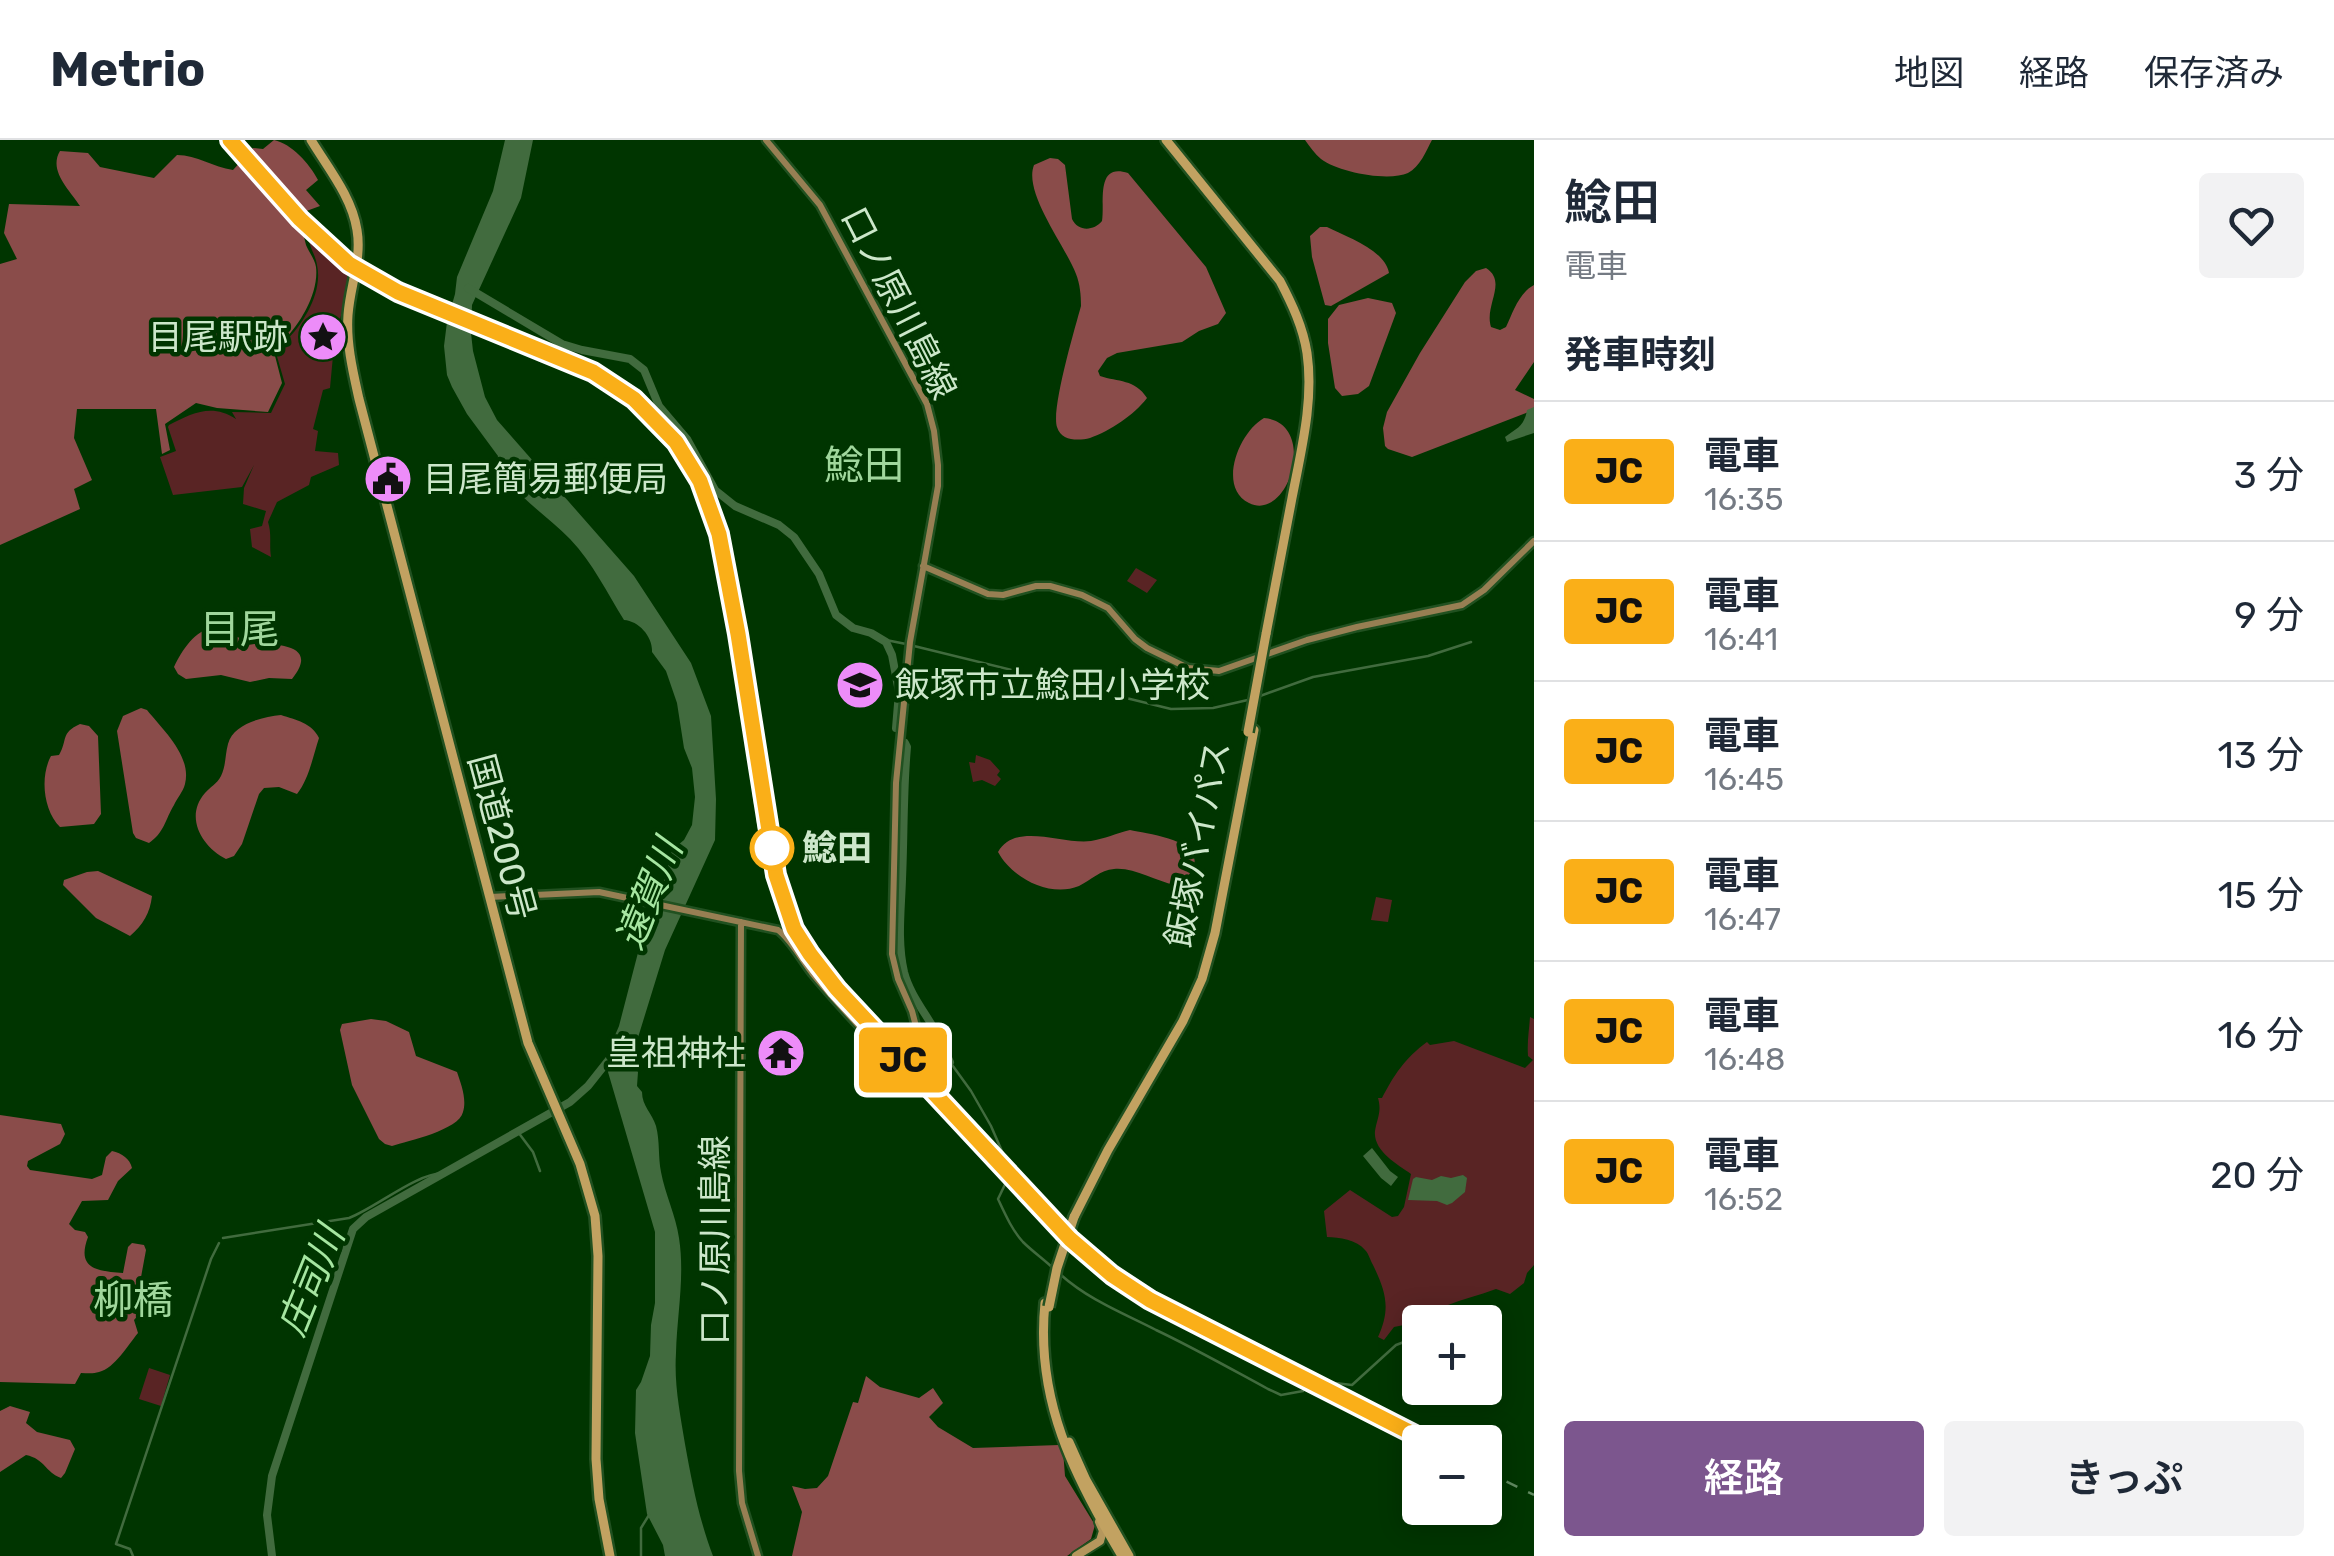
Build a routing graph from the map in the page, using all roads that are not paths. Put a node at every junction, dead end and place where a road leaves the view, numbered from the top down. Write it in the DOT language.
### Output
graph roads {
  1 [pos="312,140"];
  2 [pos="766,140"];
  3 [pos="1170,140"];
  4 [pos="1534,541"];
  5 [pos="923,566"];
  6 [pos="490,897"];
  7 [pos="739,921"];
  8 [pos="1047,1305"];
  9 [pos="1086,1496"];
  10 [pos="1100,1541"];
  11 [pos="610,1556"];
  12 [pos="758,1556"];
  13 [pos="1076,1556"];
  14 [pos="1123,1556"];
  1 -- 6 [label="highway, 国道200号"];
  2 -- 5 [label="main road, 口ノ原川島線"];
  3 -- 8 [label="highway, bridge"];
  4 -- 5 [label="main road"];
  5 -- 7 [label="main road, 口ノ原川島線"];
  6 -- 7 [label="main road"];
  6 -- 11 [label="highway, 国道200号"];
  7 -- 12 [label="main road, 口ノ原川島線"];
  8 -- 9 [label="highway"];
  8 -- 14 [label="highway"];
  9 -- 10 [label="main road"];
  9 -- 14 [label="highway"];
  10 -- 13 [label="main road"];
  10 -- 14 [label="main road"];
}
